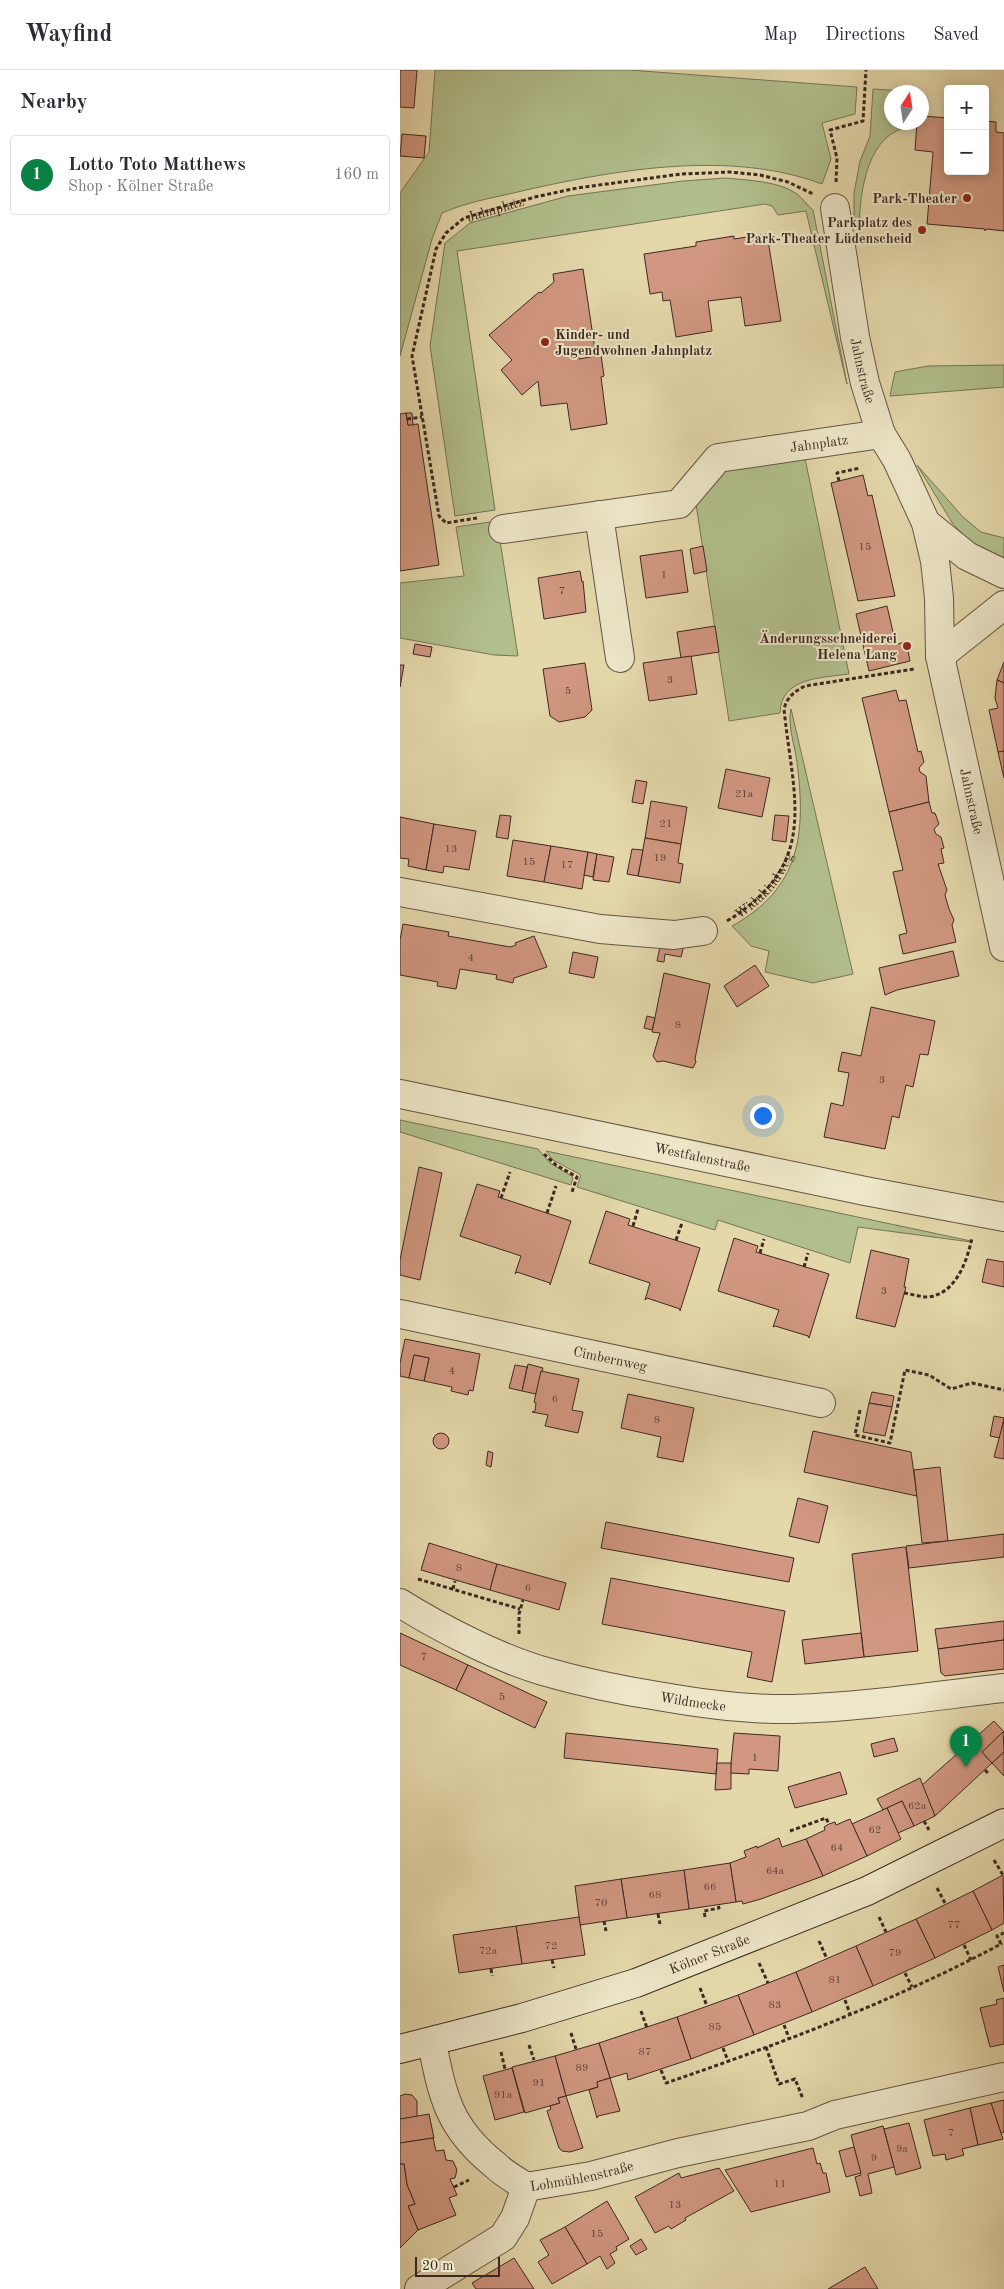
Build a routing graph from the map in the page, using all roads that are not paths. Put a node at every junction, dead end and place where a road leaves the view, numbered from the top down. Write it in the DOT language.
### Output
graph roads {
  1 [pos="834,208"];
  2 [pos="881,434"];
  3 [pos="599,515"];
  4 [pos="491,523"];
  5 [pos="926,523"];
  6 [pos="1004,574"];
  7 [pos="1004,605"];
  8 [pos="620,658"];
  9 [pos="940,660"];
  10 [pos="400,892"];
  11 [pos="703,931"];
  12 [pos="1004,947"];
  13 [pos="400,1094"];
  14 [pos="1004,1217"];
  15 [pos="400,1314"];
  16 [pos="821,1403"];
  17 [pos="400,1603"];
  18 [pos="1004,1688"];
  19 [pos="1004,1823"];
  20 [pos="432,2043"];
  21 [pos="400,2049"];
  22 [pos="1004,2077"];
  23 [pos="526,2187"];
  24 [pos="419,2289"];
  1 -- 2 [label="street, Jahnstraße"];
  2 -- 3 [label="street, Jahnplatz"];
  2 -- 5 [label="street, Jahnstraße"];
  3 -- 4 [label="street, Jahnplatz"];
  3 -- 8 [label="street"];
  5 -- 6 [label="street, Jahnstraße"];
  5 -- 9 [label="street, Jahnstraße"];
  7 -- 9 [label="street"];
  9 -- 12 [label="street, Jahnstraße"];
  10 -- 11 [label="street"];
  13 -- 14 [label="street, Westfalenstraße"];
  15 -- 16 [label="street, Cimbernweg"];
  17 -- 18 [label="street, Wildmecke"];
  19 -- 20 [label="street, Kölner Straße"];
  20 -- 21 [label="street, Kölner Straße"];
  20 -- 23 [label="street, Lohmühlenstraße"];
  22 -- 23 [label="street, Lohmühlenstraße"];
  23 -- 24 [label="street"];
}
